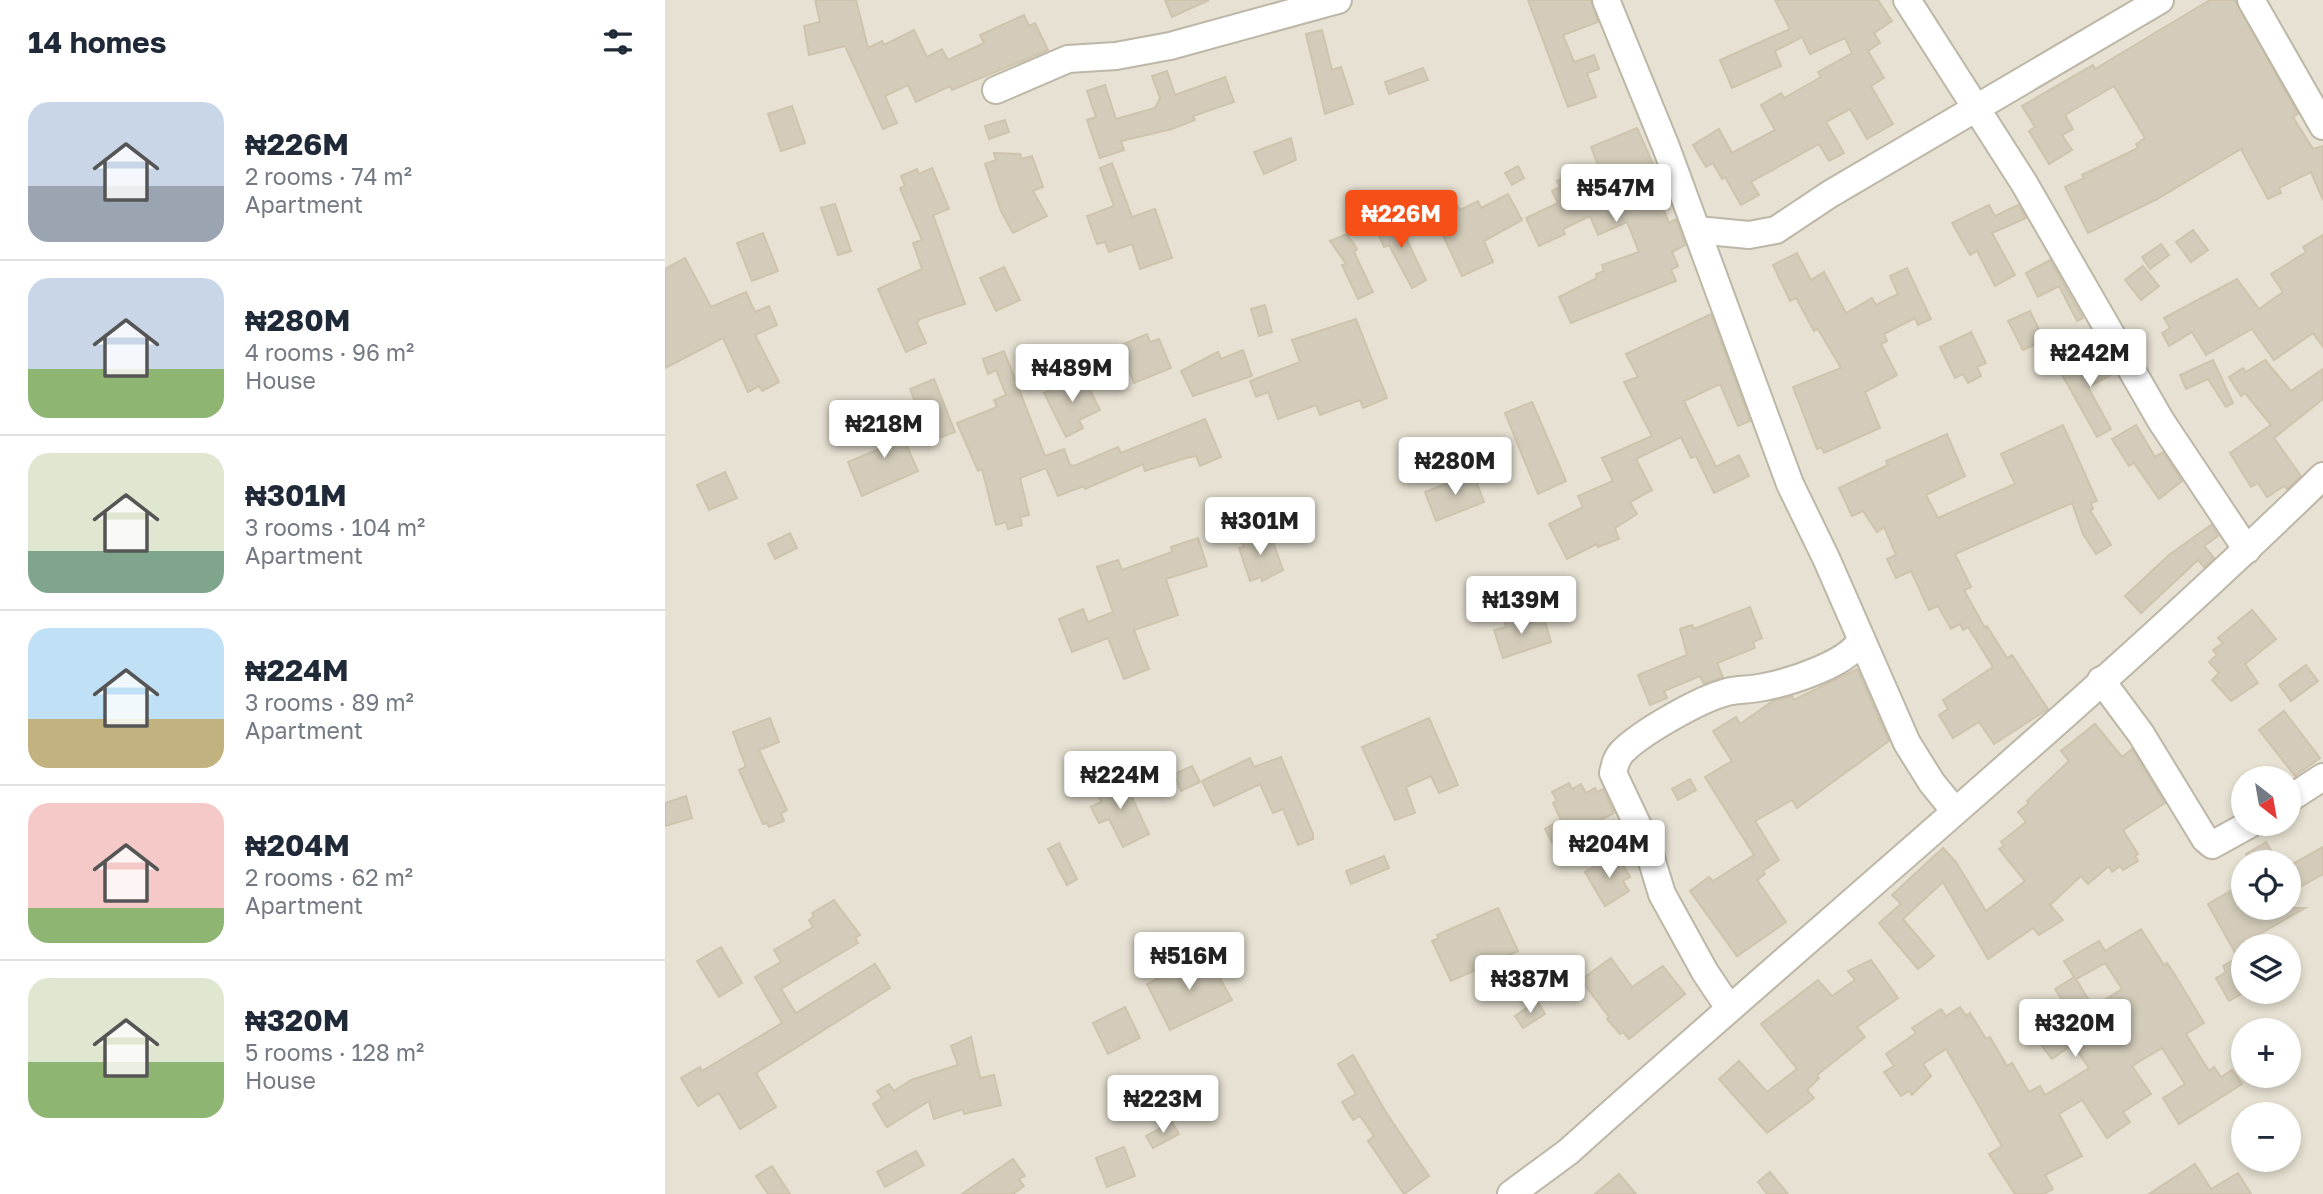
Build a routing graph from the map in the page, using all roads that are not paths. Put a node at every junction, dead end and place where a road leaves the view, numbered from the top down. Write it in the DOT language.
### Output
graph roads {
  1 [pos="1338,0"];
  2 [pos="1606,0"];
  3 [pos="1907,0"];
  4 [pos="2160,0"];
  5 [pos="2251,0"];
  6 [pos="996,90"];
  7 [pos="1976,108"];
  8 [pos="2323,126"];
  9 [pos="1697,230"];
  10 [pos="2323,476"];
  11 [pos="2248,550"];
  12 [pos="1861,639"];
  13 [pos="2101,680"];
  14 [pos="2323,777"];
  15 [pos="2301,791"];
  16 [pos="1954,810"];
  17 [pos="2231,834"];
  18 [pos="1730,1008"];
  19 [pos="1511,1194"];
  1 -- 6 [label="street"];
  2 -- 9 [label="street"];
  3 -- 7 [label="street"];
  4 -- 7 [label="street"];
  5 -- 8 [label="street"];
  7 -- 9 [label="street"];
  7 -- 11 [label="street"];
  9 -- 12 [label="street"];
  10 -- 11 [label="street"];
  11 -- 13 [label="street"];
  12 -- 16 [label="street"];
  12 -- 18 [label="street"];
  13 -- 16 [label="street"];
  13 -- 17 [label="street"];
  14 -- 15 [label="street"];
  16 -- 18 [label="street"];
  18 -- 19 [label="street"];
}
